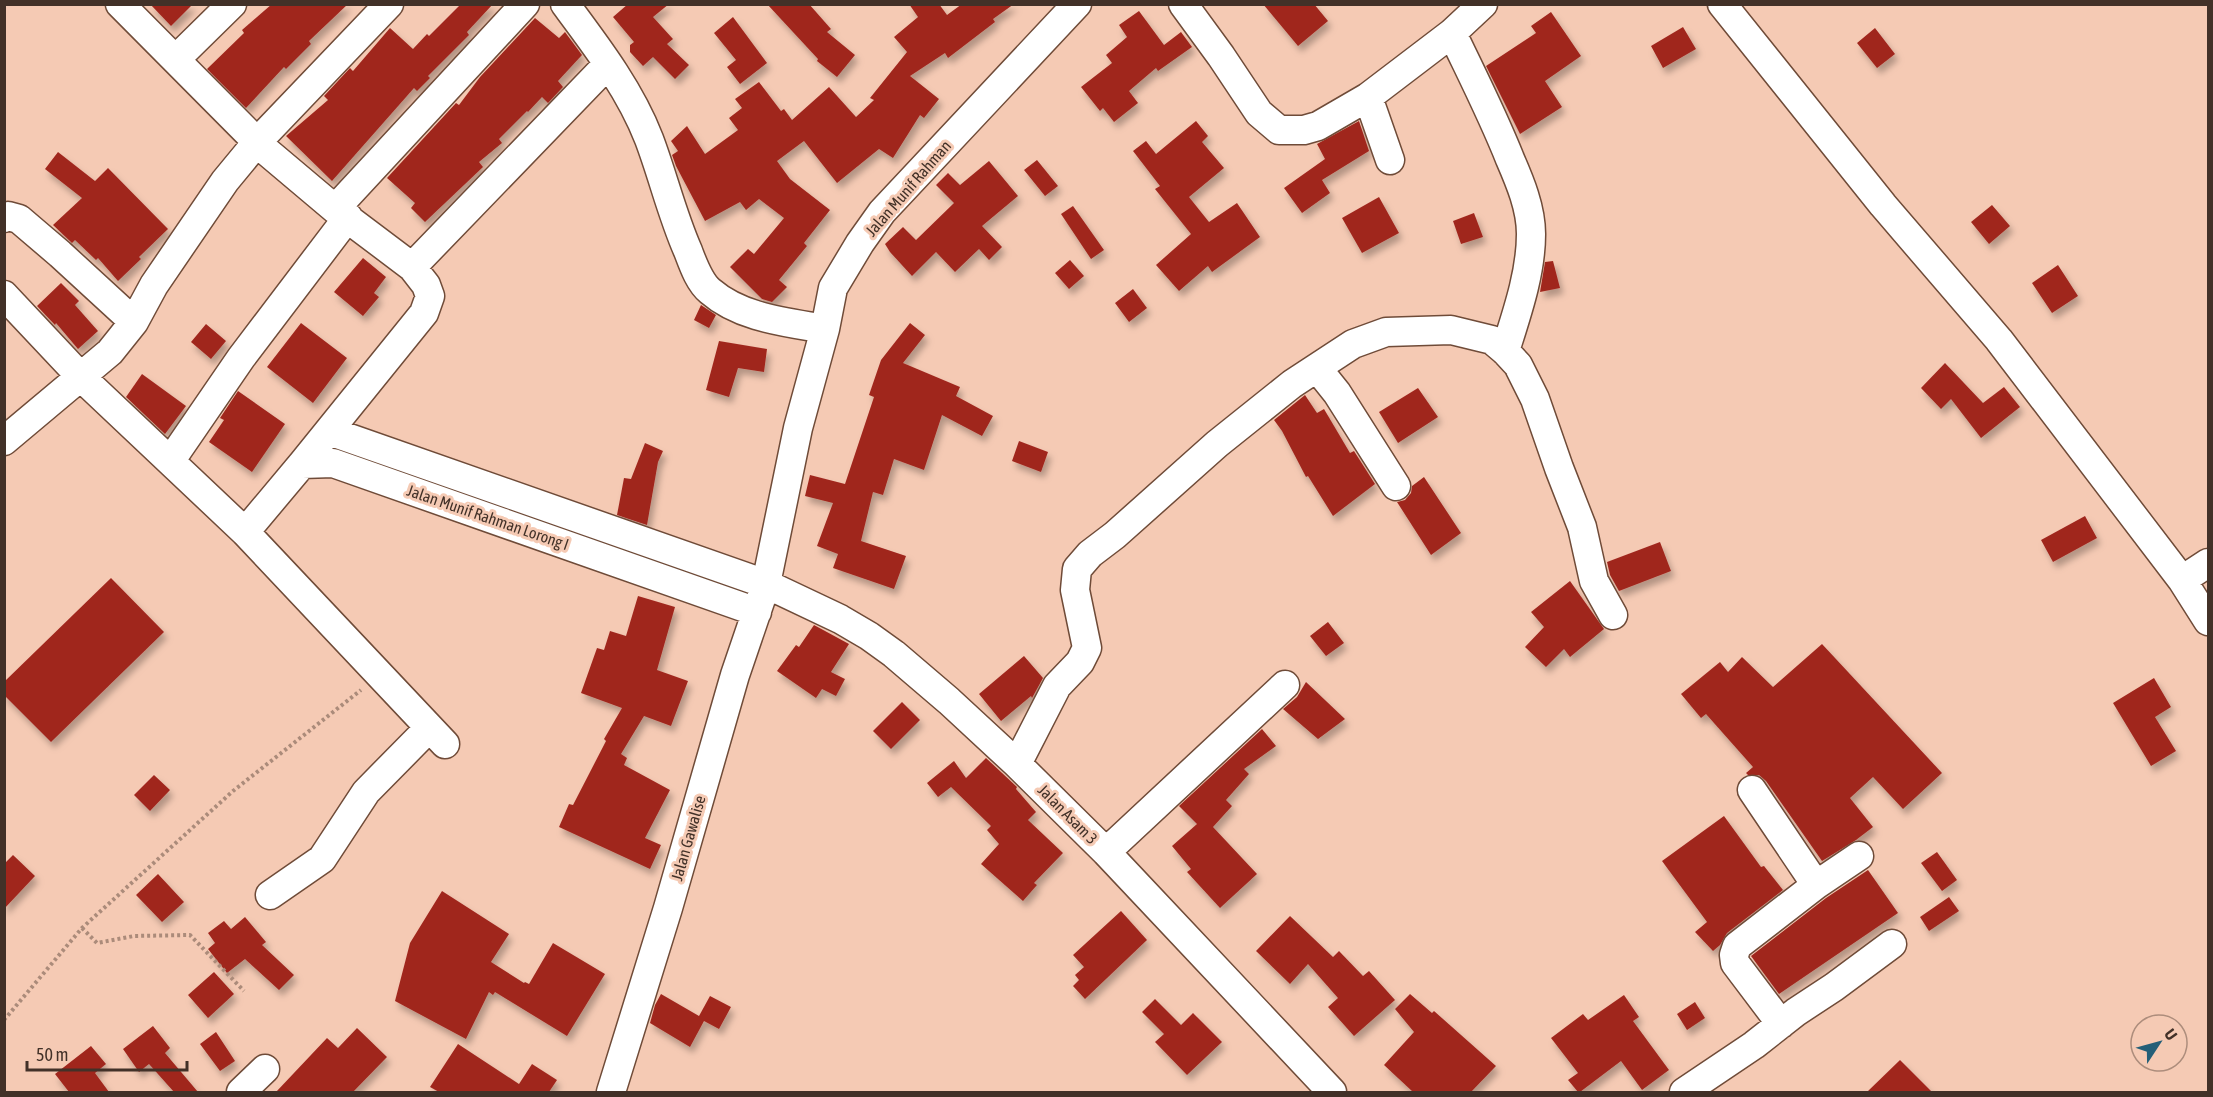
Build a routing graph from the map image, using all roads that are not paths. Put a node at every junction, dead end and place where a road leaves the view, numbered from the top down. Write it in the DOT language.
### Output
graph roads {
  1 [pos="120,4"];
  2 [pos="232,4"];
  3 [pos="525,4"];
  4 [pos="565,4"];
  5 [pos="1077,4"];
  6 [pos="1182,4"];
  7 [pos="1483,4"];
  8 [pos="1722,4"];
  9 [pos="388,5"];
  10 [pos="1452,33"];
  11 [pos="176,59"];
  12 [pos="608,64"];
  13 [pos="1368,97"];
  14 [pos="258,141"];
  15 [pos="1390,160"];
  16 [pos="341,213"];
  17 [pos="4,218"];
  18 [pos="412,267"];
  19 [pos="4,295"];
  20 [pos="134,322"];
  21 [pos="825,329"];
  22 [pos="1505,351"];
  23 [pos="1317,368"];
  24 [pos="81,377"];
  25 [pos="329,431"];
  26 [pos="4,441"];
  27 [pos="171,459"];
  28 [pos="302,464"];
  29 [pos="1396,486"];
  30 [pos="245,532"];
  31 [pos="2208,563"];
  32 [pos="2182,580"];
  33 [pos="766,584"];
  34 [pos="757,612"];
  35 [pos="1613,615"];
  36 [pos="2208,621"];
  37 [pos="1285,685"];
  38 [pos="1017,764"];
  39 [pos="1752,790"];
  40 [pos="1106,852"];
  41 [pos="1859,856"];
  42 [pos="1816,885"];
  43 [pos="270,895"];
  44 [pos="1892,944"];
  45 [pos="1781,1024"];
  46 [pos="265,1069"];
  47 [pos="241,1092"];
  48 [pos="611,1092"];
  49 [pos="1332,1092"];
  50 [pos="1684,1092"];
  1 -- 11 [label="street"];
  2 -- 11 [label="street"];
  3 -- 16 [label="street"];
  4 -- 12 [label="street"];
  5 -- 21 [label="street, Jalan Munif Rahman"];
  6 -- 13 [label="street"];
  7 -- 10 [label="street"];
  8 -- 32 [label="street"];
  9 -- 14 [label="street"];
  10 -- 13 [label="street"];
  10 -- 22 [label="street"];
  11 -- 14 [label="street"];
  12 -- 18 [label="street"];
  12 -- 21 [label="street"];
  13 -- 15 [label="street"];
  14 -- 16 [label="street"];
  14 -- 20 [label="street"];
  16 -- 18 [label="street"];
  16 -- 27 [label="street"];
  17 -- 20 [label="street"];
  18 -- 25 [label="street"];
  19 -- 24 [label="street"];
  20 -- 24 [label="street"];
  21 -- 33 [label="street, Jalan Munif Rahman"];
  22 -- 23 [label="street"];
  22 -- 35 [label="street"];
  23 -- 29 [label="street"];
  23 -- 38 [label="street"];
  24 -- 26 [label="street"];
  24 -- 27 [label="street"];
  25 -- 28 [label="street"];
  25 -- 33 [label="street, Jalan Asam 3"];
  27 -- 30 [label="street"];
  28 -- 30 [label="street"];
  28 -- 34 [label="street, Jalan Munif Rahman Lorong I"];
  30 -- 43 [label="street"];
  31 -- 32 [label="street"];
  32 -- 36 [label="street"];
  33 -- 34 [label="street, Jalan Gawalise"];
  33 -- 38 [label="street, Jalan Asam 3"];
  34 -- 48 [label="street, Jalan Gawalise"];
  37 -- 40 [label="street"];
  38 -- 40 [label="street, Jalan Asam 3"];
  39 -- 42 [label="street"];
  40 -- 49 [label="street, Jalan Asam 3"];
  41 -- 42 [label="street"];
  42 -- 45 [label="street"];
  44 -- 45 [label="street"];
  45 -- 50 [label="street"];
  46 -- 47 [label="street"];
}
